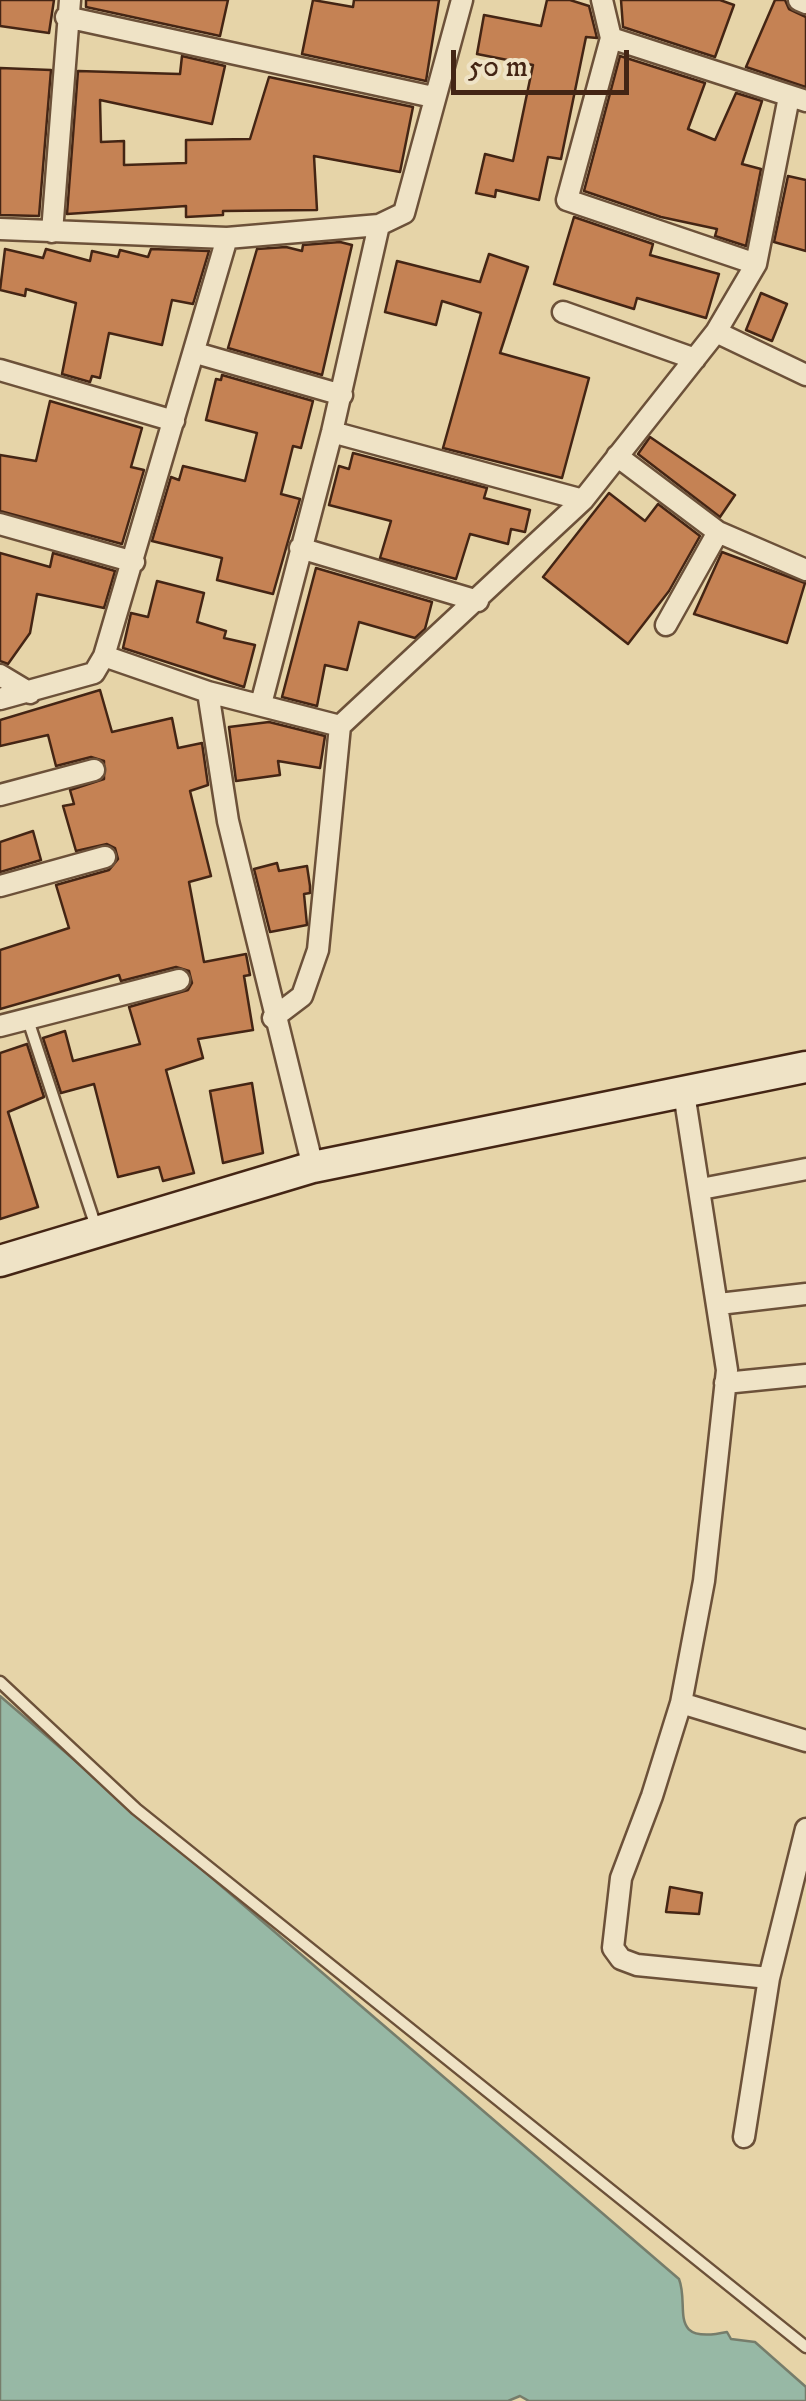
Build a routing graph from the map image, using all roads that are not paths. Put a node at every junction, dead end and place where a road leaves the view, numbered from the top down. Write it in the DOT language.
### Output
graph roads {
  1 [pos="462,0"];
  2 [pos="602,0"];
  3 [pos="798,0"];
  4 [pos="806,3"];
  5 [pos="68,9"];
  6 [pos="611,38"];
  7 [pos="433,97"];
  8 [pos="797,99"];
  9 [pos="379,225"];
  10 [pos="0,229"];
  11 [pos="52,232"];
  12 [pos="228,238"];
  13 [pos="756,264"];
  14 [pos="563,312"];
  15 [pos="716,332"];
  16 [pos="196,353"];
  17 [pos="694,359"];
  18 [pos="0,370"];
  19 [pos="806,375"];
  20 [pos="342,394"];
  21 [pos="174,421"];
  22 [pos="332,432"];
  23 [pos="617,456"];
  24 [pos="583,500"];
  25 [pos="0,524"];
  26 [pos="718,532"];
  27 [pos="300,548"];
  28 [pos="134,562"];
  29 [pos="806,570"];
  30 [pos="478,601"];
  31 [pos="666,625"];
  32 [pos="104,656"];
  33 [pos="0,675"];
  34 [pos="208,692"];
  35 [pos="30,693"];
  36 [pos="0,699"];
  37 [pos="261,704"];
  38 [pos="340,726"];
  39 [pos="94,770"];
  40 [pos="0,795"];
  41 [pos="105,856"];
  42 [pos="0,886"];
  43 [pos="179,980"];
  44 [pos="273,1018"];
  45 [pos="28,1019"];
  46 [pos="0,1026"];
  47 [pos="806,1067"];
  48 [pos="684,1092"];
  49 [pos="312,1167"];
  50 [pos="806,1169"];
  51 [pos="698,1181"];
  52 [pos="97,1229"];
  53 [pos="0,1261"];
  54 [pos="806,1294"];
  55 [pos="719,1304"];
  56 [pos="806,1375"];
  57 [pos="726,1384"];
  58 [pos="0,1682"];
  59 [pos="681,1703"];
  60 [pos="806,1741"];
  61 [pos="806,1829"];
  62 [pos="768,1978"];
  63 [pos="744,2137"];
  64 [pos="806,2348"];
  1 -- 7 [label="street"];
  2 -- 6 [label="street"];
  3 -- 4 [label="street"];
  5 -- 7 [label="street"];
  5 -- 11 [label="street"];
  6 -- 8 [label="street"];
  6 -- 13 [label="street"];
  7 -- 9 [label="street"];
  8 -- 13 [label="street"];
  9 -- 12 [label="street"];
  9 -- 20 [label="street"];
  10 -- 11 [label="street"];
  11 -- 12 [label="street"];
  12 -- 16 [label="street"];
  13 -- 15 [label="street"];
  14 -- 17 [label="street"];
  15 -- 17 [label="street"];
  15 -- 19 [label="street"];
  16 -- 20 [label="street"];
  16 -- 21 [label="street"];
  17 -- 23 [label="street"];
  18 -- 21 [label="street"];
  20 -- 22 [label="street"];
  21 -- 28 [label="street"];
  22 -- 24 [label="street"];
  22 -- 27 [label="street"];
  23 -- 24 [label="street"];
  23 -- 26 [label="street"];
  24 -- 30 [label="street"];
  25 -- 28 [label="street"];
  26 -- 29 [label="street"];
  26 -- 31 [label="street"];
  27 -- 30 [label="street"];
  27 -- 37 [label="street"];
  28 -- 32 [label="street"];
  30 -- 38 [label="street"];
  32 -- 34 [label="street"];
  32 -- 35 [label="street"];
  33 -- 35 [label="street"];
  34 -- 37 [label="street"];
  34 -- 44 [label="street"];
  35 -- 36 [label="street"];
  37 -- 38 [label="street"];
  38 -- 44 [label="street"];
  39 -- 40 [label="street"];
  41 -- 42 [label="street"];
  43 -- 45 [label="street"];
  44 -- 49 [label="street"];
  45 -- 46 [label="street"];
  45 -- 52 [label="lane"];
  47 -- 48 [label="street"];
  48 -- 49 [label="street"];
  48 -- 51 [label="street"];
  49 -- 52 [label="street"];
  50 -- 51 [label="street"];
  51 -- 55 [label="street"];
  52 -- 53 [label="street"];
  54 -- 55 [label="street"];
  55 -- 57 [label="street"];
  56 -- 57 [label="street"];
  57 -- 59 [label="street"];
  58 -- 64 [label="lane"];
  59 -- 60 [label="street"];
  59 -- 62 [label="street"];
  61 -- 62 [label="street"];
  62 -- 63 [label="street"];
}
